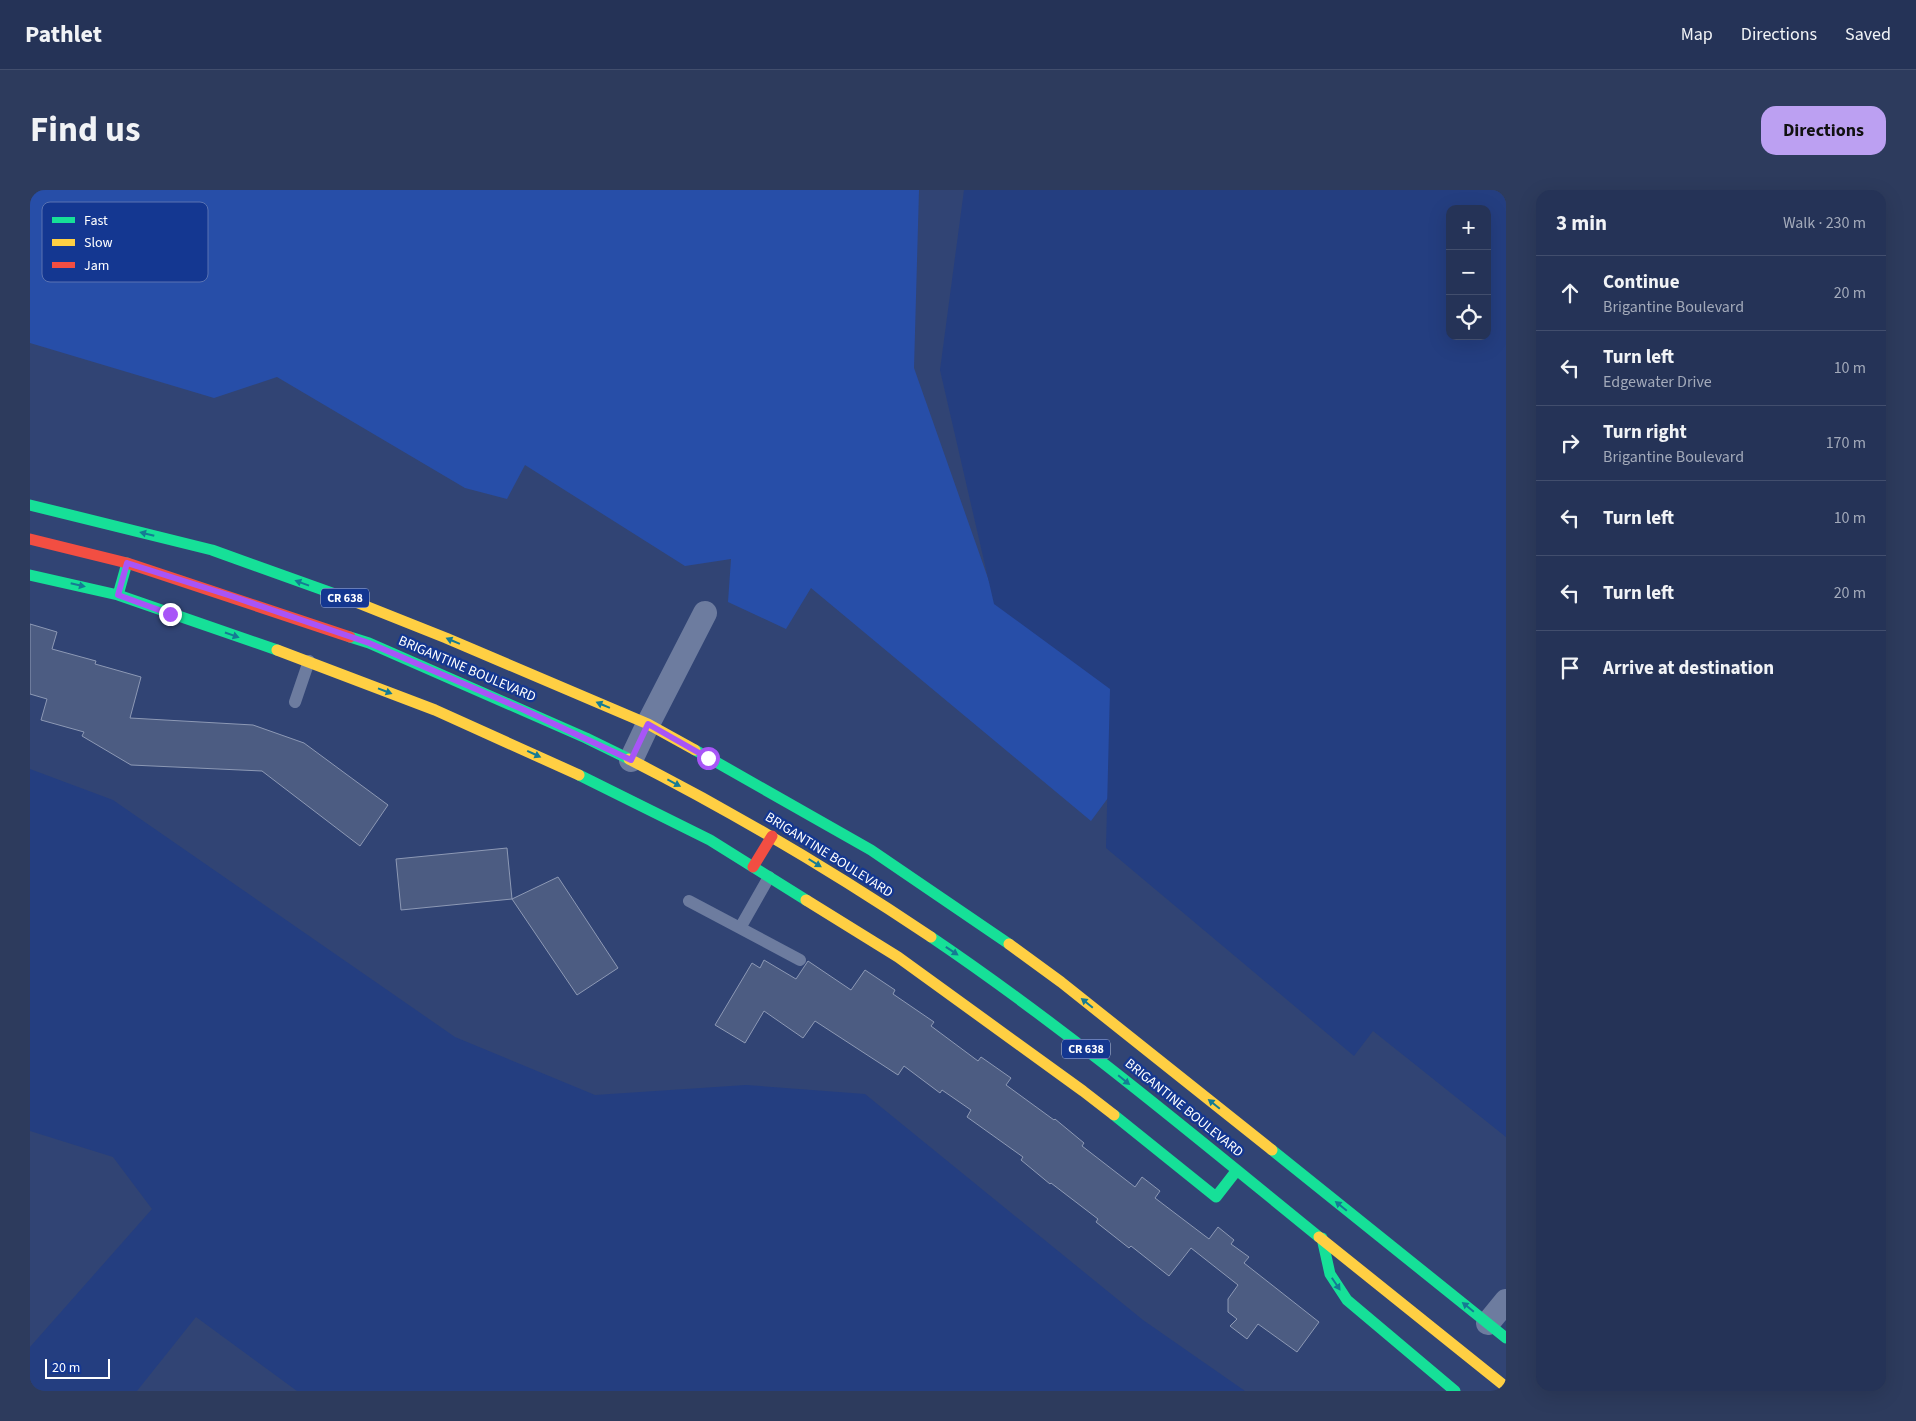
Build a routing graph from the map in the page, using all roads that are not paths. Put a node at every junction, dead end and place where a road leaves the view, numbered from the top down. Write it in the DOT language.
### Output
graph roads {
  1 [pos="30,506"];
  2 [pos="30,539"];
  3 [pos="127,563"];
  4 [pos="30,575"];
  5 [pos="118,595"];
  6 [pos="705,613"];
  7 [pos="309,661"];
  8 [pos="295,702"];
  9 [pos="648,724"];
  10 [pos="631,760"];
  11 [pos="772,836"];
  12 [pos="753,867"];
  13 [pos="769,877"];
  14 [pos="689,901"];
  15 [pos="740,928"];
  16 [pos="800,960"];
  17 [pos="1237,1170"];
  18 [pos="1322,1238"];
  19 [pos="1506,1301"];
  20 [pos="1488,1323"];
  21 [pos="1506,1338"];
  22 [pos="1506,1387"];
  23 [pos="1455,1391"];
  9 -- 1 [label="main road, BRIGANTINE BOULEVARD / CR 638, one-way"];
  2 -- 3 [label="main road, BRIGANTINE BOULEVARD / CR 638"];
  3 -- 5 [label="main road"];
  3 -- 10 [label="main road, BRIGANTINE BOULEVARD / CR 638"];
  4 -- 5 [label="main road, one-way"];
  5 -- 7 [label="main road, one-way"];
  6 -- 9 [label="street"];
  7 -- 8 [label="lane"];
  7 -- 12 [label="main road, one-way"];
  9 -- 10 [label="street"];
  20 -- 9 [label="main road, BRIGANTINE BOULEVARD / CR 638, one-way"];
  10 -- 11 [label="main road, BRIGANTINE BOULEVARD / CR 638, one-way"];
  11 -- 12 [label="main road"];
  11 -- 17 [label="main road, BRIGANTINE BOULEVARD / CR 638, one-way"];
  12 -- 13 [label="main road"];
  13 -- 15 [label="lane"];
  13 -- 17 [label="main road"];
  14 -- 15 [label="lane"];
  15 -- 16 [label="lane"];
  17 -- 18 [label="main road, BRIGANTINE BOULEVARD / CR 638"];
  18 -- 22 [label="main road, BRIGANTINE BOULEVARD / CR 638"];
  18 -- 23 [label="main road, one-way"];
  19 -- 20 [label="street"];
  20 -- 21 [label="main road, BRIGANTINE BOULEVARD / CR 638"];
}
